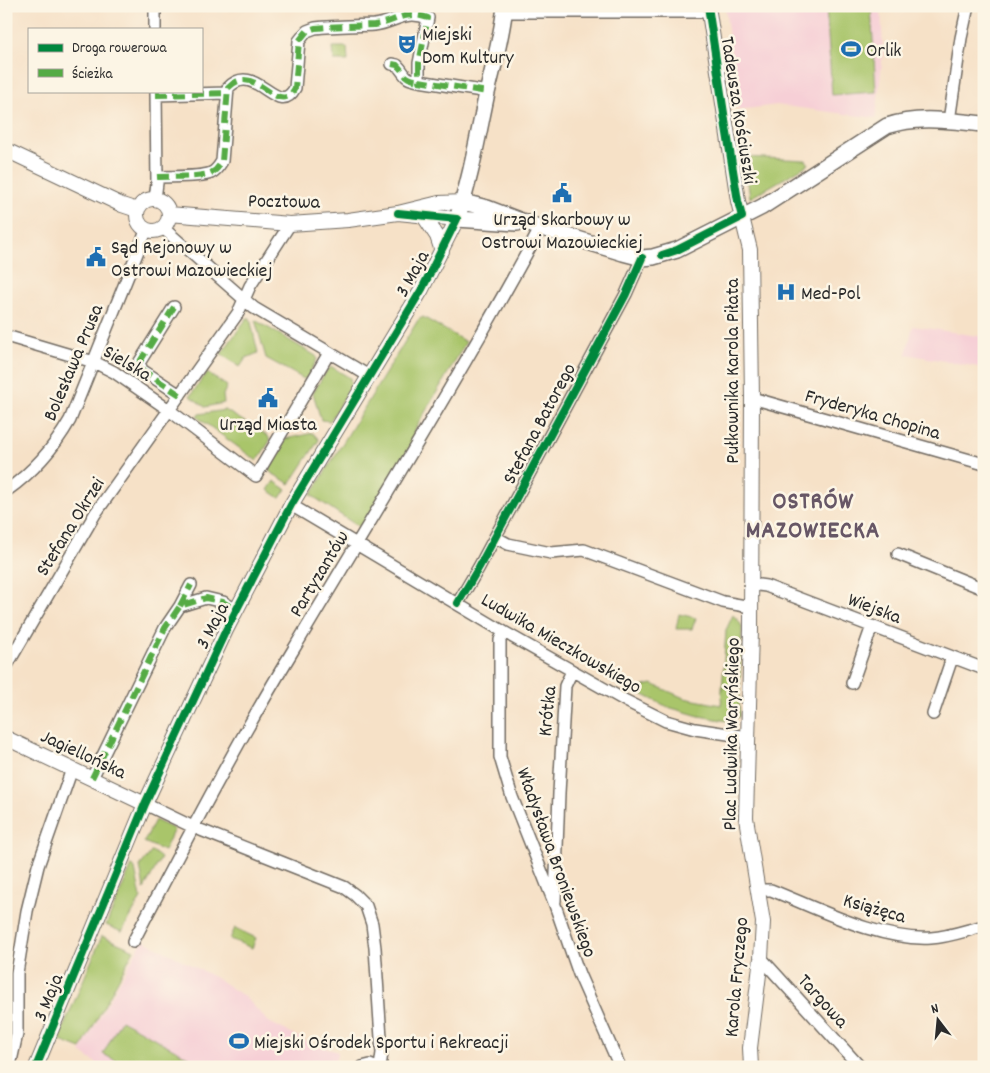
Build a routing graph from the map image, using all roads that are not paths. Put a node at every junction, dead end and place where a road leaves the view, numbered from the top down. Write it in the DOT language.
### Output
graph roads {
  1 [pos="155,6"];
  2 [pos="968,6"];
  3 [pos="505,9"];
  4 [pos="709,9"];
  5 [pos="155,28"];
  6 [pos="392,64"];
  7 [pos="419,81"];
  8 [pos="488,92"];
  9 [pos="156,93"];
  10 [pos="226,93"];
  11 [pos="949,121"];
  12 [pos="984,124"];
  13 [pos="6,150"];
  14 [pos="157,177"];
  15 [pos="155,199"];
  16 [pos="463,202"];
  17 [pos="137,210"];
  18 [pos="398,213"];
  19 [pos="169,214"];
  20 [pos="423,215"];
  21 [pos="742,218"];
  22 [pos="457,219"];
  23 [pos="290,224"];
  24 [pos="535,225"];
  25 [pos="163,228"];
  26 [pos="146,230"];
  27 [pos="442,251"];
  28 [pos="642,258"];
  29 [pos="244,300"];
  30 [pos="174,308"];
  31 [pos="6,336"];
  32 [pos="329,353"];
  33 [pos="94,362"];
  34 [pos="369,376"];
  35 [pos="180,395"];
  36 [pos="752,398"];
  37 [pos="169,410"];
  38 [pos="984,464"];
  39 [pos="6,491"];
  40 [pos="291,505"];
  41 [pos="495,537"];
  42 [pos="358,544"];
  43 [pos="898,554"];
  44 [pos="751,584"];
  45 [pos="190,585"];
  46 [pos="984,589"];
  47 [pos="458,603"];
  48 [pos="180,606"];
  49 [pos="751,607"];
  50 [pos="236,610"];
  51 [pos="872,626"];
  52 [pos="504,632"];
  53 [pos="952,658"];
  54 [pos="6,667"];
  55 [pos="984,669"];
  56 [pos="572,671"];
  57 [pos="852,684"];
  58 [pos="933,714"];
  59 [pos="748,737"];
  60 [pos="6,738"];
  61 [pos="72,769"];
  62 [pos="92,778"];
  63 [pos="145,804"];
  64 [pos="193,827"];
  65 [pos="759,890"];
  66 [pos="555,905"];
  67 [pos="984,926"];
  68 [pos="133,942"];
  69 [pos="761,958"];
  70 [pos="13,1062"];
  71 [pos="36,1067"];
  72 [pos="362,1067"];
  73 [pos="376,1067"];
  74 [pos="380,1067"];
  75 [pos="620,1067"];
  76 [pos="751,1067"];
  77 [pos="860,1067"];
  1 -- 5 [label="street"];
  2 -- 11 [label="street"];
  3 -- 4 [label="street"];
  3 -- 8 [label="main road, 3 Maja"];
  4 -- 21 [label="street, Tadeusza Kościuszki"];
  6 -- 7 [label="street"];
  7 -- 8 [label="street"];
  7 -- 10 [label="street"];
  8 -- 16 [label="main road, 3 Maja"];
  9 -- 10 [label="street"];
  9 -- 14 [label="street"];
  10 -- 14 [label="street"];
  11 -- 12 [label="main road"];
  11 -- 21 [label="main road"];
  13 -- 17 [label="street"];
  14 -- 15 [label="street"];
  15 -- 17 [label="street"];
  15 -- 19 [label="street"];
  16 -- 18 [label="street, Pocztowa"];
  16 -- 22 [label="main road, 3 Maja"];
  16 -- 24 [label="main road"];
  17 -- 26 [label="street"];
  18 -- 20 [label="street, Pocztowa"];
  18 -- 23 [label="street, Pocztowa"];
  19 -- 23 [label="street, Pocztowa"];
  19 -- 25 [label="street"];
  20 -- 22 [label="street, Pocztowa"];
  20 -- 27 [label="street"];
  21 -- 28 [label="main road"];
  21 -- 36 [label="street, Pułkownika Karola Piłata"];
  22 -- 24 [label="main road"];
  22 -- 27 [label="street, 3 Maja"];
  23 -- 29 [label="street, Stefana Okrzei"];
  24 -- 28 [label="main road"];
  24 -- 42 [label="street, Partyzantów"];
  25 -- 26 [label="street"];
  25 -- 29 [label="street"];
  26 -- 33 [label="street, Bolesława Prusa"];
  27 -- 34 [label="street, 3 Maja"];
  28 -- 41 [label="street, Stefana Batorego"];
  29 -- 32 [label="street"];
  29 -- 35 [label="street, Stefana Okrzei"];
  30 -- 35 [label="street"];
  31 -- 33 [label="street, Sielska"];
  32 -- 34 [label="street"];
  32 -- 37 [label="street, Sielska"];
  33 -- 37 [label="street, Sielska"];
  33 -- 39 [label="street, Bolesława Prusa"];
  34 -- 40 [label="street, 3 Maja"];
  35 -- 37 [label="street, Stefana Okrzei"];
  36 -- 38 [label="street, Fryderyka Chopina"];
  36 -- 44 [label="street, Pułkownika Karola Piłata"];
  37 -- 54 [label="street, Stefana Okrzei"];
  40 -- 42 [label="street, Ludwika Mieczkowskiego"];
  40 -- 50 [label="street, 3 Maja"];
  41 -- 47 [label="street, Stefana Batorego"];
  41 -- 49 [label="street"];
  42 -- 47 [label="street, Ludwika Mieczkowskiego"];
  42 -- 64 [label="street, Partyzantów"];
  43 -- 46 [label="street"];
  44 -- 49 [label="street, Plac Ludwika Waryńskiego"];
  44 -- 51 [label="street, Wiejska"];
  45 -- 48 [label="street"];
  47 -- 52 [label="street, Ludwika Mieczkowskiego"];
  48 -- 50 [label="street"];
  48 -- 62 [label="street"];
  49 -- 59 [label="street, Plac Ludwika Waryńskiego"];
  50 -- 63 [label="street, 3 Maja"];
  51 -- 53 [label="street, Wiejska"];
  51 -- 57 [label="street"];
  52 -- 56 [label="street, Ludwika Mieczkowskiego"];
  52 -- 66 [label="street, Władysława Broniewskiego"];
  53 -- 55 [label="street, Wiejska"];
  53 -- 58 [label="street"];
  56 -- 59 [label="street, Ludwika Mieczkowskiego"];
  56 -- 66 [label="street, Krótka"];
  59 -- 65 [label="street, Plac Ludwika Waryńskiego"];
  60 -- 61 [label="street, Jagiellońska"];
  61 -- 62 [label="street, Jagiellońska"];
  61 -- 70 [label="street"];
  62 -- 63 [label="street, Jagiellońska"];
  63 -- 64 [label="street"];
  63 -- 71 [label="street, 3 Maja"];
  64 -- 68 [label="street, Partyzantów"];
  64 -- 74 [label="street"];
  65 -- 67 [label="street, Książęca"];
  65 -- 69 [label="street, Karola Fryczego"];
  66 -- 75 [label="street, Władysława Broniewskiego"];
  69 -- 76 [label="street, Karola Fryczego"];
  69 -- 77 [label="street, Targowa"];
  72 -- 73 [label="street"];
}
